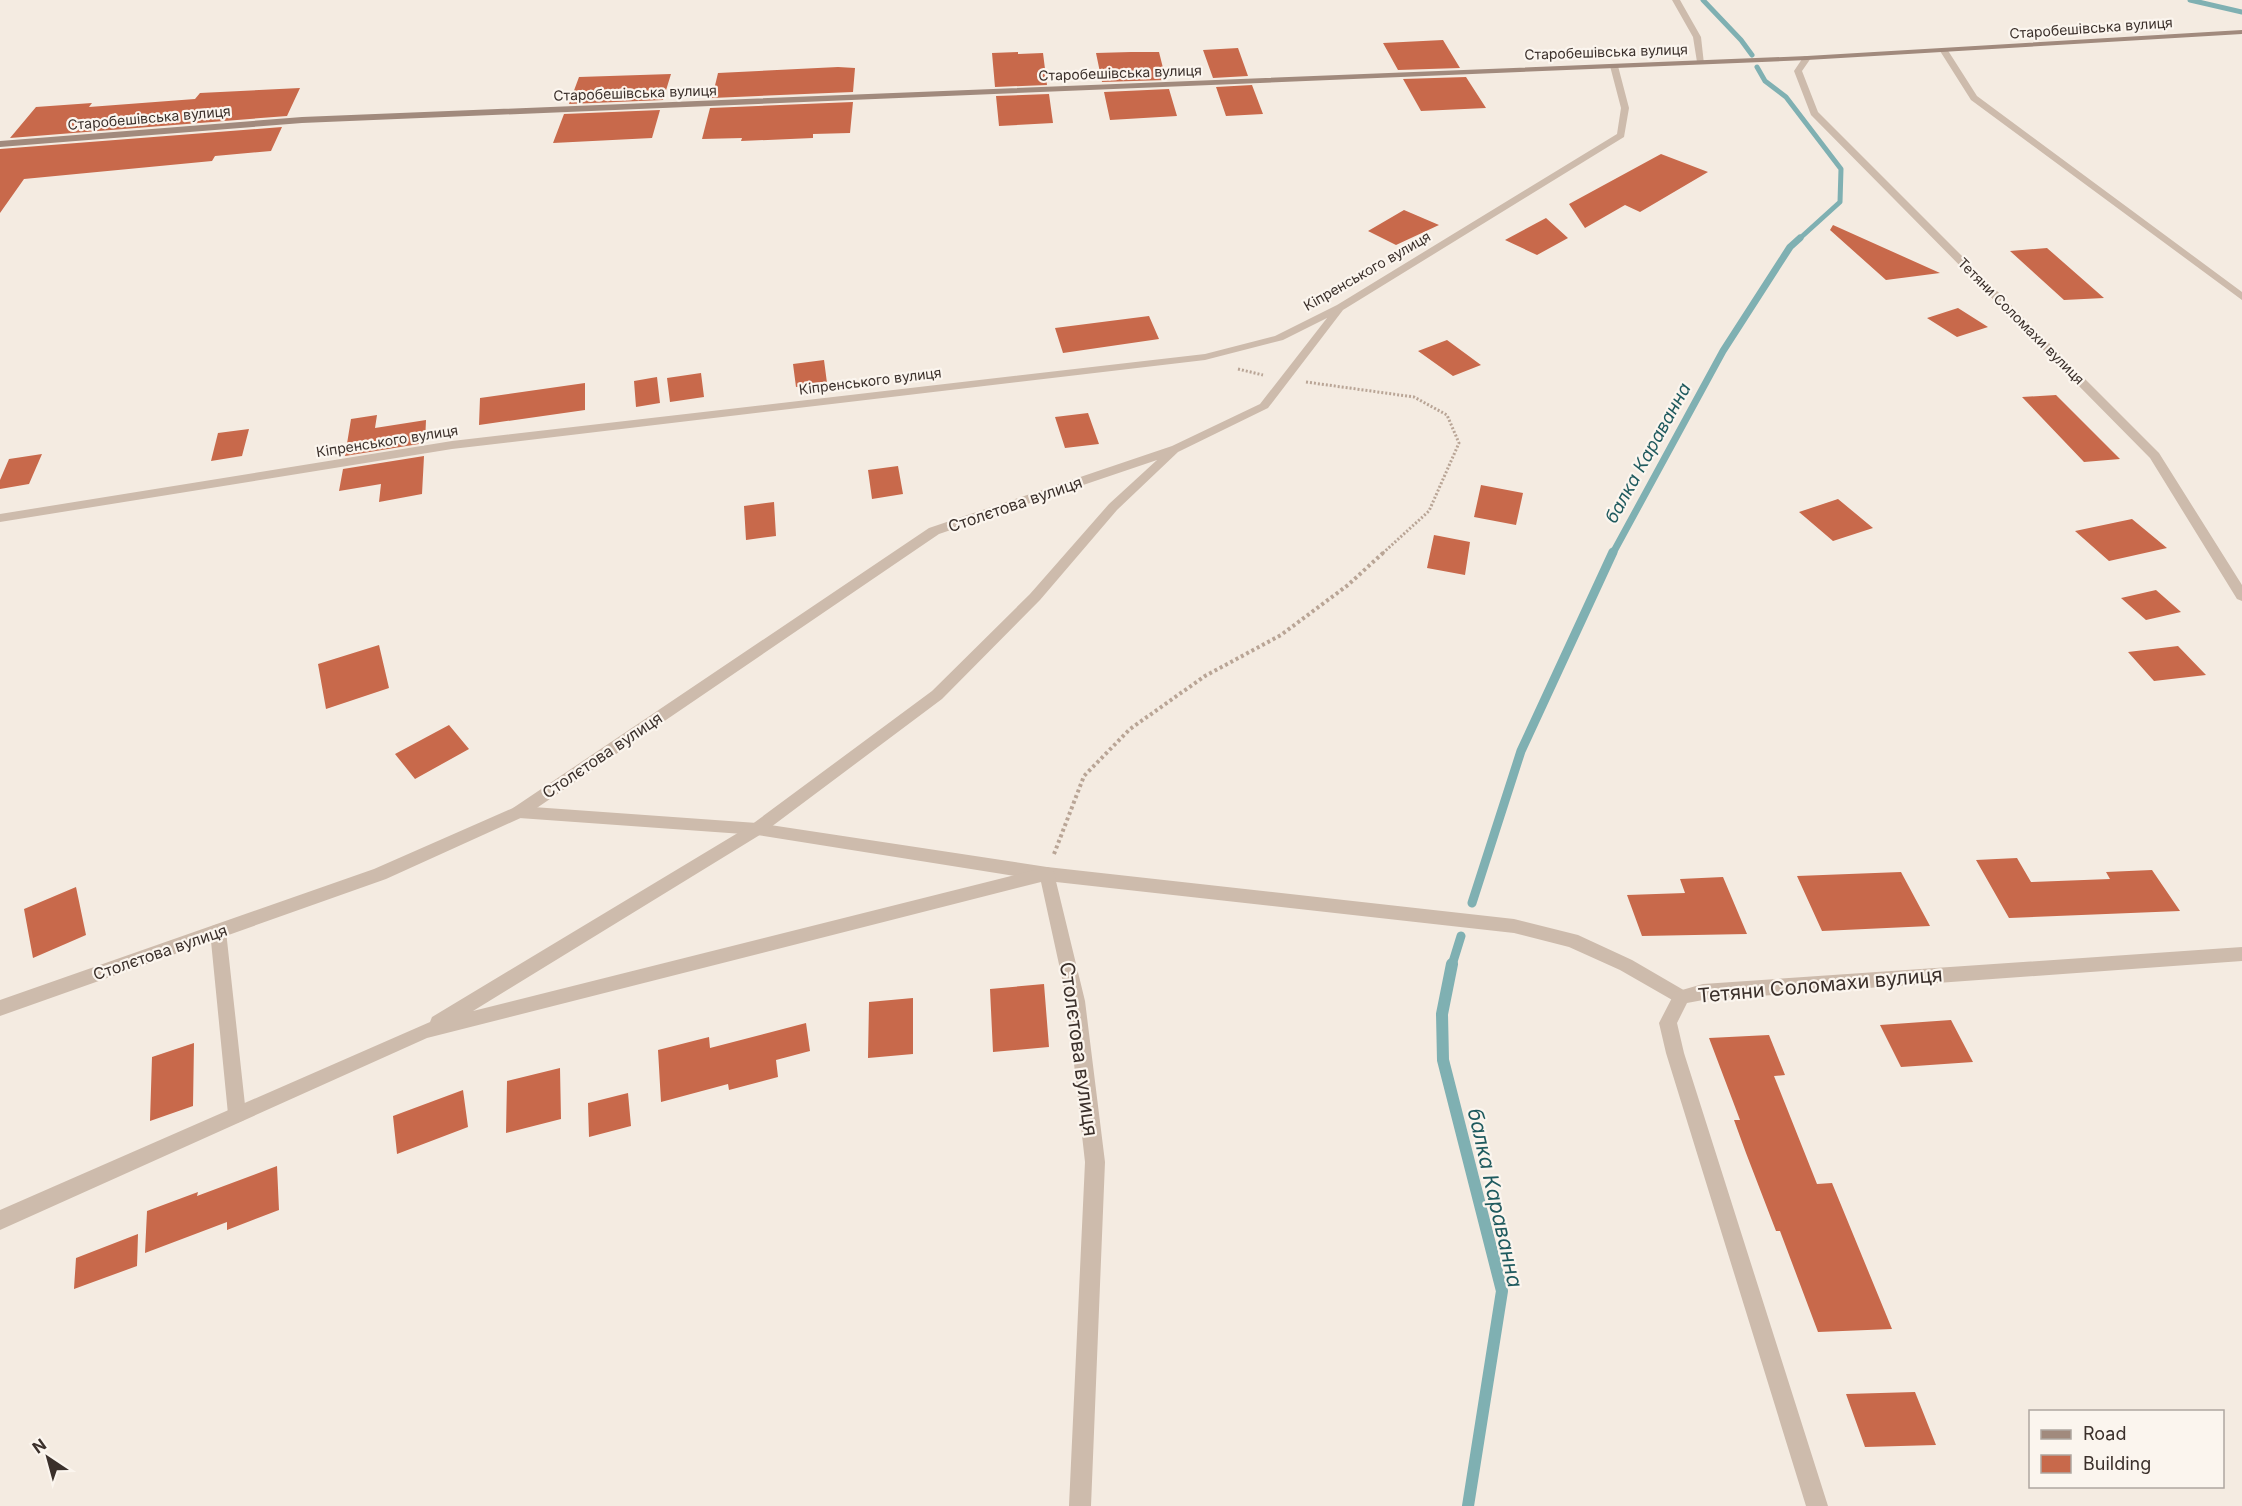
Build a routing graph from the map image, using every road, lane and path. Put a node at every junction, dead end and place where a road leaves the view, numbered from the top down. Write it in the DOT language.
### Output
graph roads {
  1 [pos="1676,0"];
  2 [pos="2242,32"];
  3 [pos="1944,51"];
  4 [pos="1807,58"];
  5 [pos="1701,62"];
  6 [pos="1614,66"];
  7 [pos="0,144"];
  8 [pos="2242,297"];
  9 [pos="1341,307"];
  10 [pos="1205,357"];
  11 [pos="1274,377"];
  12 [pos="1295,381"];
  13 [pos="1176,449"];
  14 [pos="0,518"];
  15 [pos="2242,596"];
  16 [pos="519,812"];
  17 [pos="757,829"];
  18 [pos="1047,874"];
  19 [pos="218,931"];
  20 [pos="2242,954"];
  21 [pos="1680,997"];
  22 [pos="0,1008"];
  23 [pos="425,1031"];
  24 [pos="237,1114"];
  25 [pos="0,1220"];
  26 [pos="1080,1506"];
  27 [pos="1817,1506"];
  1 -- 5 [label="street"];
  2 -- 3 [label="main road, Старобешівська вулиця"];
  3 -- 4 [label="main road, Старобешівська вулиця"];
  3 -- 8 [label="street"];
  4 -- 5 [label="main road, Старобешівська вулиця"];
  4 -- 15 [label="street, Тетяни Соломахи вулиця"];
  5 -- 6 [label="main road, Старобешівська вулиця"];
  6 -- 7 [label="main road, Старобешівська вулиця"];
  6 -- 9 [label="street, Кіпренського вулиця"];
  9 -- 10 [label="street, Кіпренського вулиця"];
  9 -- 13 [label="street, Столєтова вулиця"];
  10 -- 11 [label="path"];
  10 -- 14 [label="street, Кіпренського вулиця"];
  12 -- 18 [label="path"];
  13 -- 16 [label="street, Столєтова вулиця"];
  13 -- 17 [label="street, Столєтова вулиця"];
  16 -- 17 [label="street"];
  16 -- 19 [label="street, Столєтова вулиця"];
  17 -- 18 [label="street"];
  17 -- 23 [label="street, Столєтова вулиця"];
  18 -- 21 [label="street"];
  18 -- 23 [label="street, Столєтова вулиця"];
  18 -- 26 [label="street, Столєтова вулиця"];
  19 -- 22 [label="street, Столєтова вулиця"];
  19 -- 24 [label="street"];
  20 -- 21 [label="street, Тетяни Соломахи вулиця"];
  21 -- 27 [label="street, Тетяни Соломахи вулиця"];
  23 -- 24 [label="street, Столєтова вулиця"];
  24 -- 25 [label="street, Столєтова вулиця"];
}
